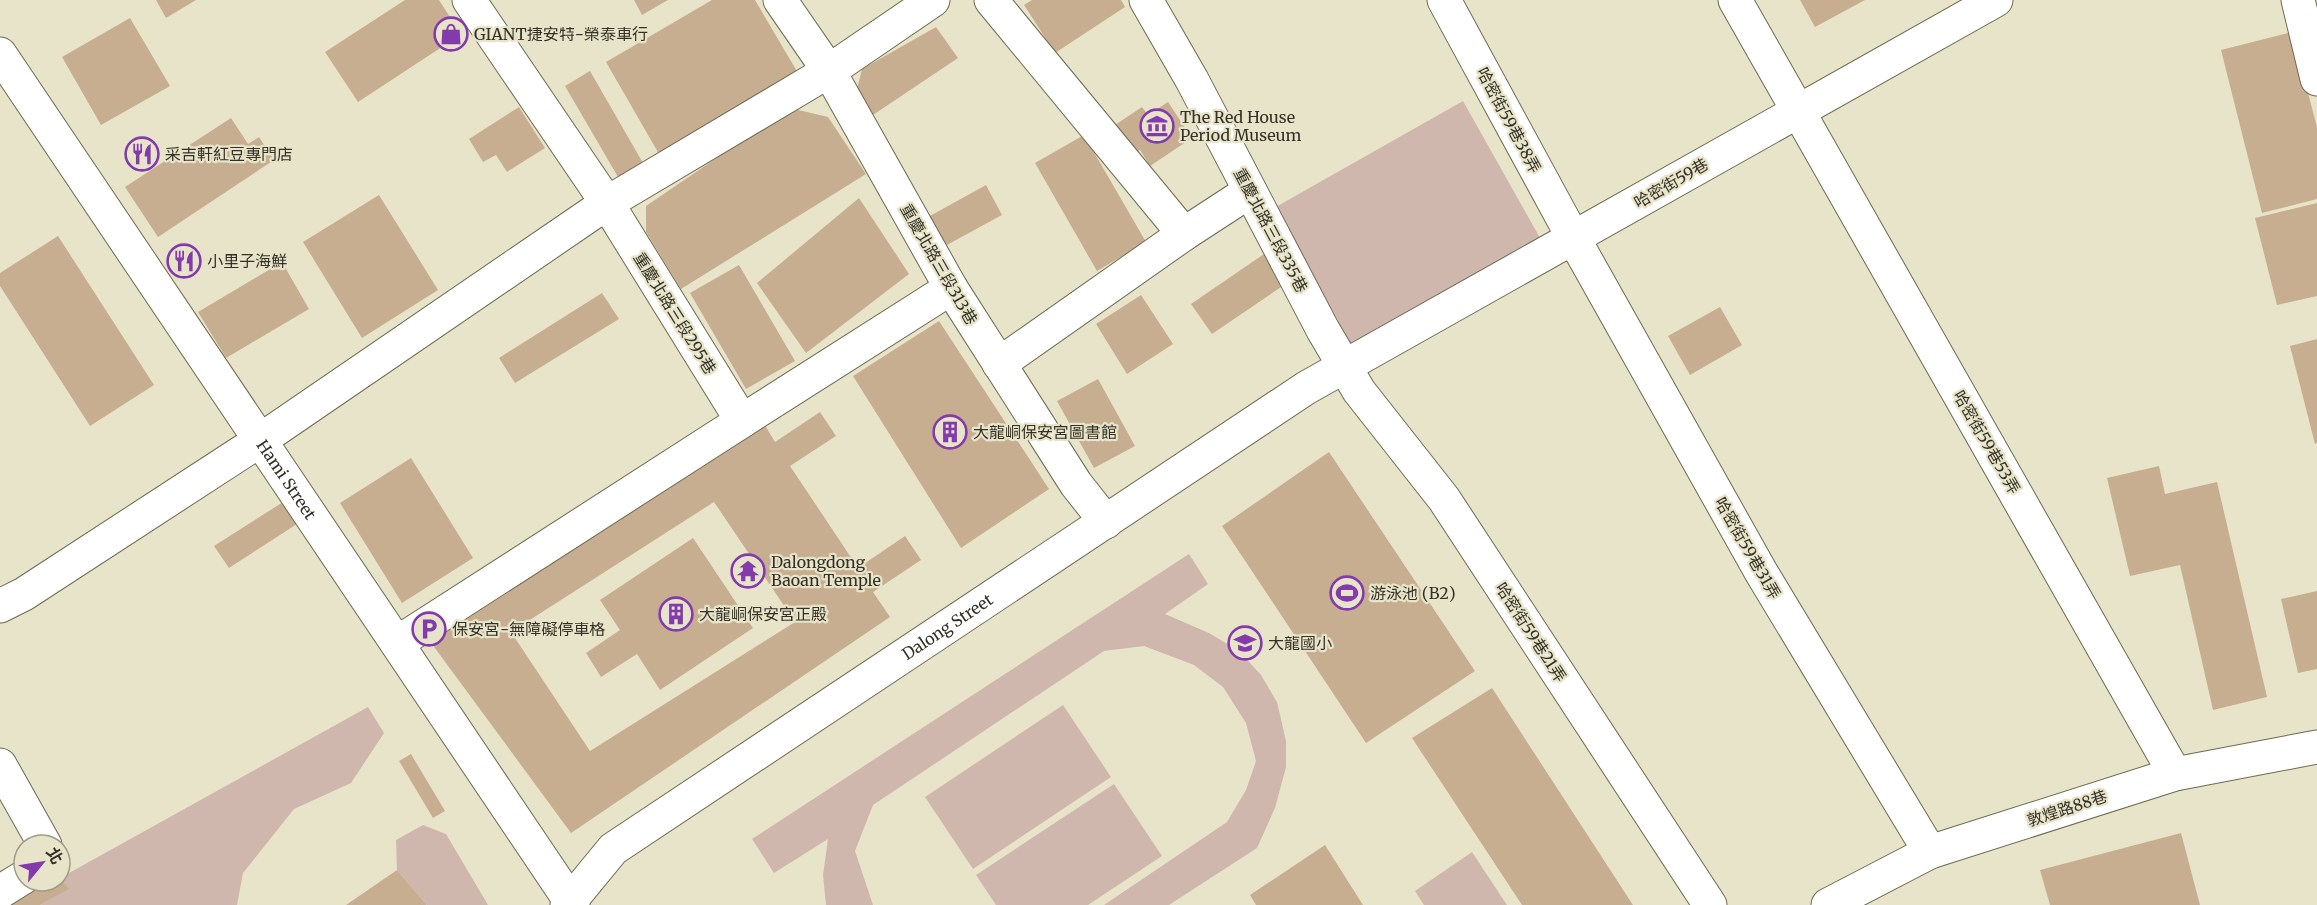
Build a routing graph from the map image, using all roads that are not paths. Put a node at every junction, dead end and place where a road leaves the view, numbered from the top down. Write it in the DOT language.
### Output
graph roads {
  1 [pos="469,0"];
  2 [pos="780,0"];
  3 [pos="933,0"];
  4 [pos="991,0"];
  5 [pos="1146,0"];
  6 [pos="1444,0"];
  7 [pos="1735,0"];
  8 [pos="1996,0"];
  9 [pos="2298,0"];
  10 [pos="0,54"];
  11 [pos="829,71"];
  12 [pos="2317,79"];
  13 [pos="1798,110"];
  14 [pos="1250,191"];
  15 [pos="607,203"];
  16 [pos="1184,234"];
  17 [pos="1574,239"];
  18 [pos="951,288"];
  19 [pos="999,364"];
  20 [pos="1344,365"];
  21 [pos="742,421"];
  22 [pos="260,441"];
  23 [pos="1106,522"];
  24 [pos="0,606"];
  25 [pos="398,643"];
  26 [pos="2317,747"];
  27 [pos="0,765"];
  28 [pos="2175,774"];
  29 [pos="38,833"];
  30 [pos="1930,852"];
  31 [pos="570,904"];
  32 [pos="1710,905"];
  33 [pos="1828,905"];
  1 -- 15 [label="street, 重慶北路三段295巷"];
  2 -- 11 [label="street, 重慶北路三段313巷"];
  3 -- 11 [label="street"];
  4 -- 16 [label="street"];
  5 -- 14 [label="street, 重慶北路三段335巷"];
  6 -- 17 [label="street, 哈密街59巷38弄"];
  7 -- 13 [label="street, 哈密街59巷53弄"];
  8 -- 13 [label="street, 哈密街59巷"];
  9 -- 12 [label="street"];
  10 -- 22 [label="street, Hami Street"];
  11 -- 15 [label="street"];
  11 -- 18 [label="street, 重慶北路三段313巷"];
  13 -- 17 [label="street, 哈密街59巷"];
  13 -- 28 [label="street, 哈密街59巷53弄"];
  14 -- 16 [label="street"];
  14 -- 20 [label="street, 重慶北路三段335巷"];
  15 -- 21 [label="street, 重慶北路三段295巷"];
  15 -- 22 [label="street"];
  16 -- 19 [label="street"];
  17 -- 20 [label="street, 哈密街59巷"];
  17 -- 30 [label="street, 哈密街59巷31弄"];
  18 -- 19 [label="street, 重慶北路三段313巷"];
  18 -- 21 [label="street"];
  19 -- 23 [label="street, 重慶北路三段313巷"];
  20 -- 23 [label="street, Dalong Street"];
  20 -- 32 [label="street, 哈密街59巷21弄"];
  21 -- 25 [label="street"];
  22 -- 24 [label="street"];
  22 -- 25 [label="street, Hami Street"];
  23 -- 31 [label="street, Dalong Street"];
  25 -- 31 [label="street, Hami Street"];
  26 -- 28 [label="street, 敦煌路88巷"];
  27 -- 29 [label="street"];
  28 -- 30 [label="street, 敦煌路88巷"];
  30 -- 33 [label="street, 敦煌路88巷"];
}
